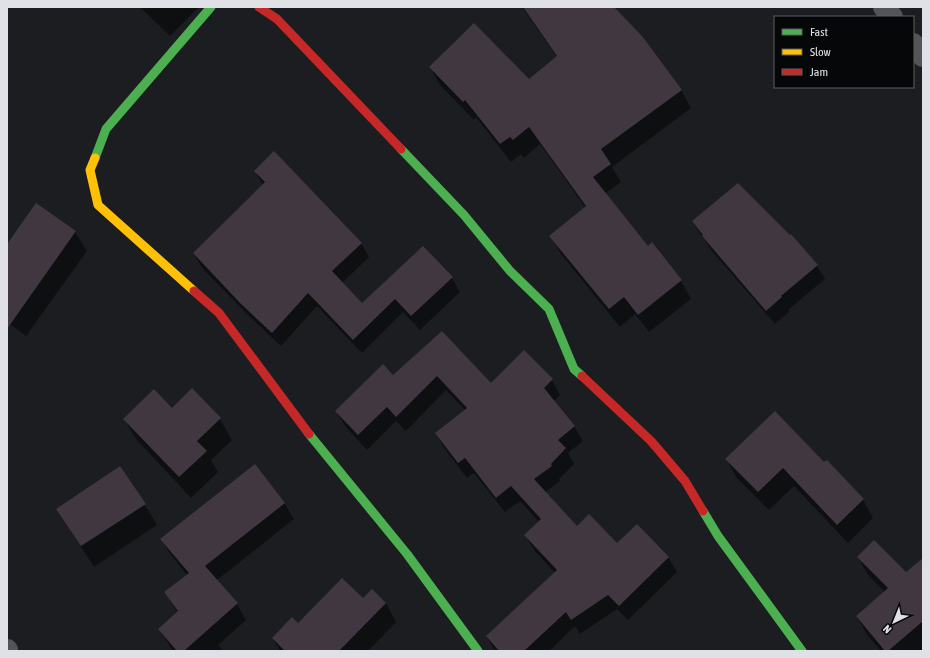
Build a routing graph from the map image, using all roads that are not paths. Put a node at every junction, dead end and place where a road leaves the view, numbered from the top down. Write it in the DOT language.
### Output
graph roads {
  1 [pos="211,7"];
  2 [pos="259,7"];
  3 [pos="884,7"];
  4 [pos="891,16"];
  5 [pos="914,45"];
  6 [pos="923,56"];
  7 [pos="478,651"];
  8 [pos="802,651"];
  1 -- 7 [label="street"];
  2 -- 8 [label="street"];
  3 -- 4 [label="street"];
  5 -- 6 [label="street"];
}
